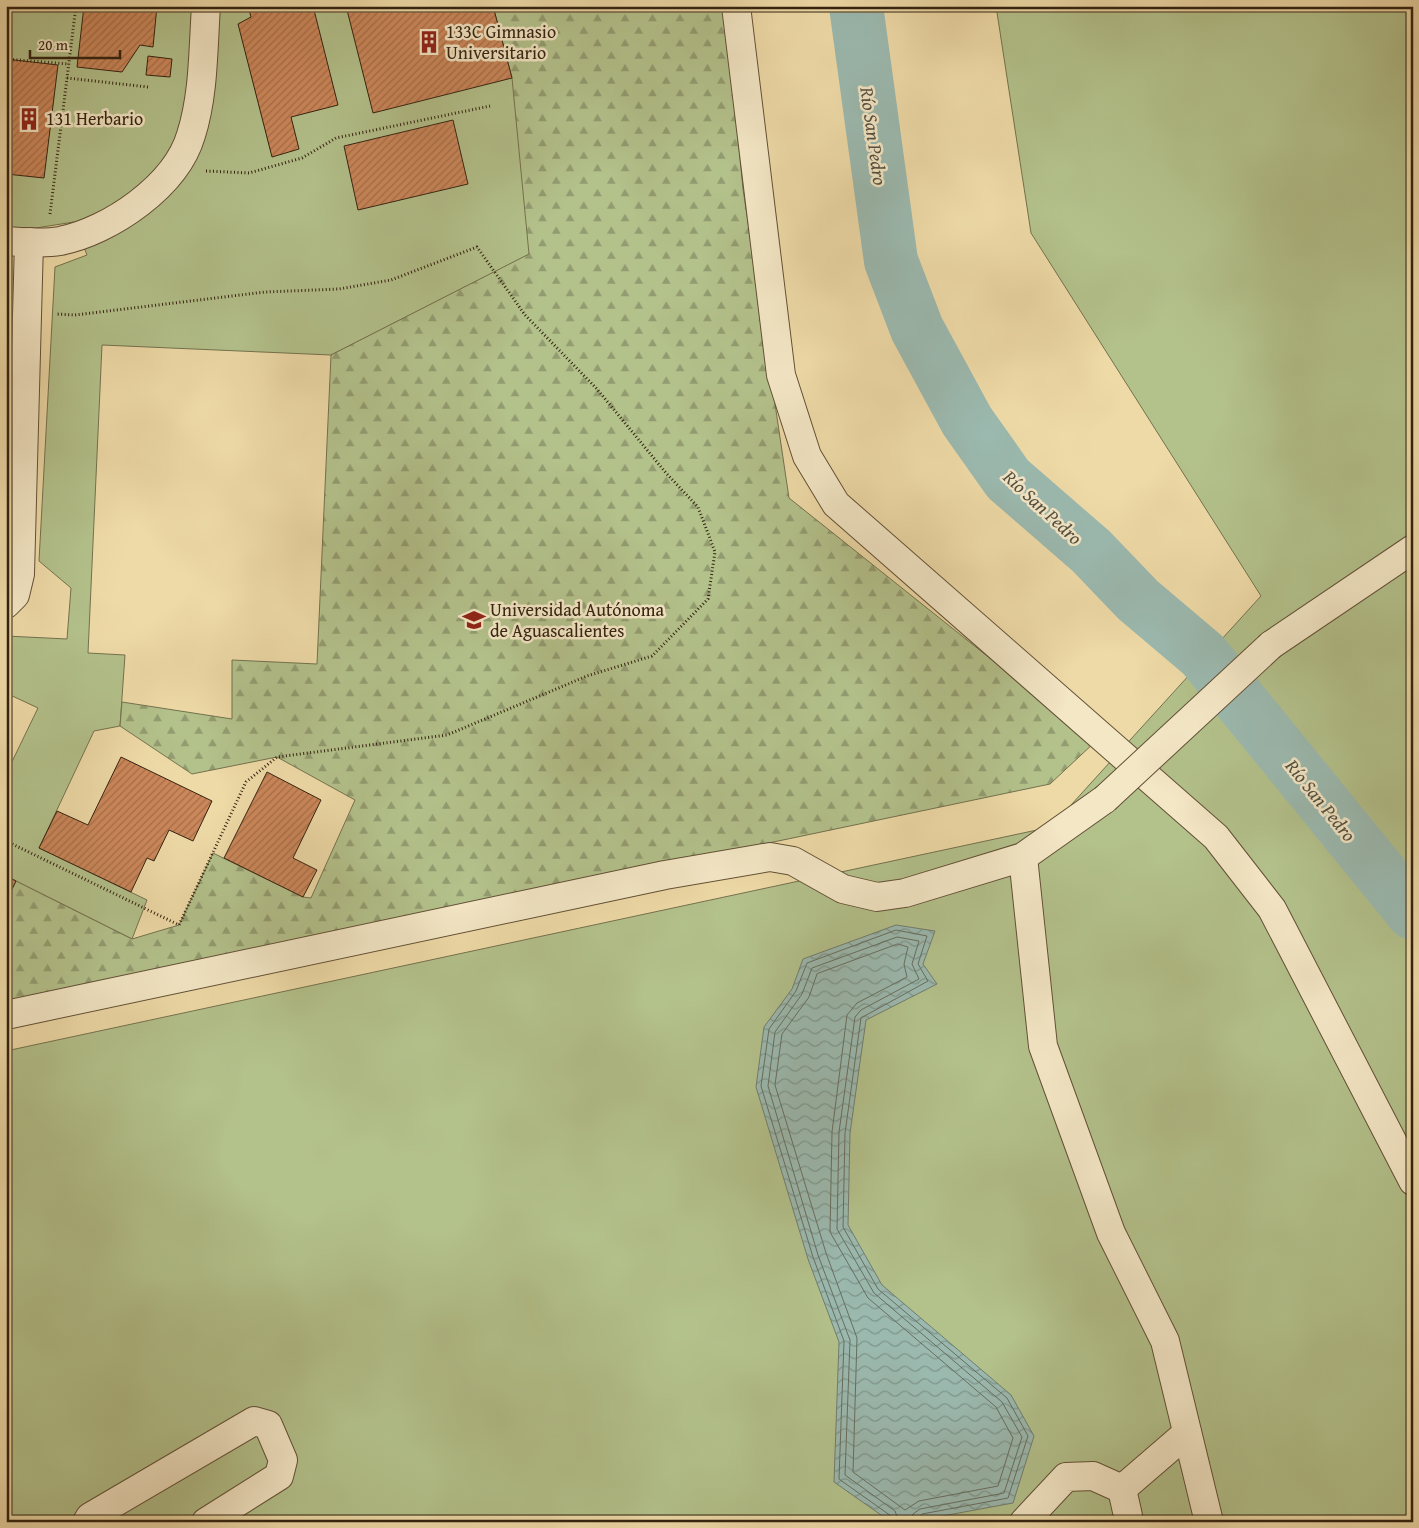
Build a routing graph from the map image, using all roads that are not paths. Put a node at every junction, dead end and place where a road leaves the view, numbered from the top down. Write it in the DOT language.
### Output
graph roads {
  1 [pos="206,6"];
  2 [pos="736,6"];
  3 [pos="27,242"];
  4 [pos="17,284"];
  5 [pos="26,344"];
  6 [pos="6,371"];
  7 [pos="1413,549"];
  8 [pos="6,604"];
  9 [pos="1023,857"];
  10 [pos="6,1015"];
  11 [pos="1413,1181"];
  12 [pos="1187,1433"];
  13 [pos="1122,1489"];
  14 [pos="87,1522"];
  15 [pos="206,1522"];
  16 [pos="1024,1522"];
  17 [pos="1127,1522"];
  18 [pos="1209,1522"];
  1 -- 3 [label="street"];
  2 -- 11 [label="street"];
  3 -- 4 [label="street"];
  4 -- 5 [label="street"];
  5 -- 6 [label="street"];
  5 -- 8 [label="street"];
  7 -- 9 [label="street, bridge"];
  9 -- 10 [label="street"];
  9 -- 12 [label="street"];
  12 -- 13 [label="street"];
  12 -- 18 [label="street"];
  13 -- 16 [label="street"];
  13 -- 17 [label="street"];
  14 -- 15 [label="street"];
}
